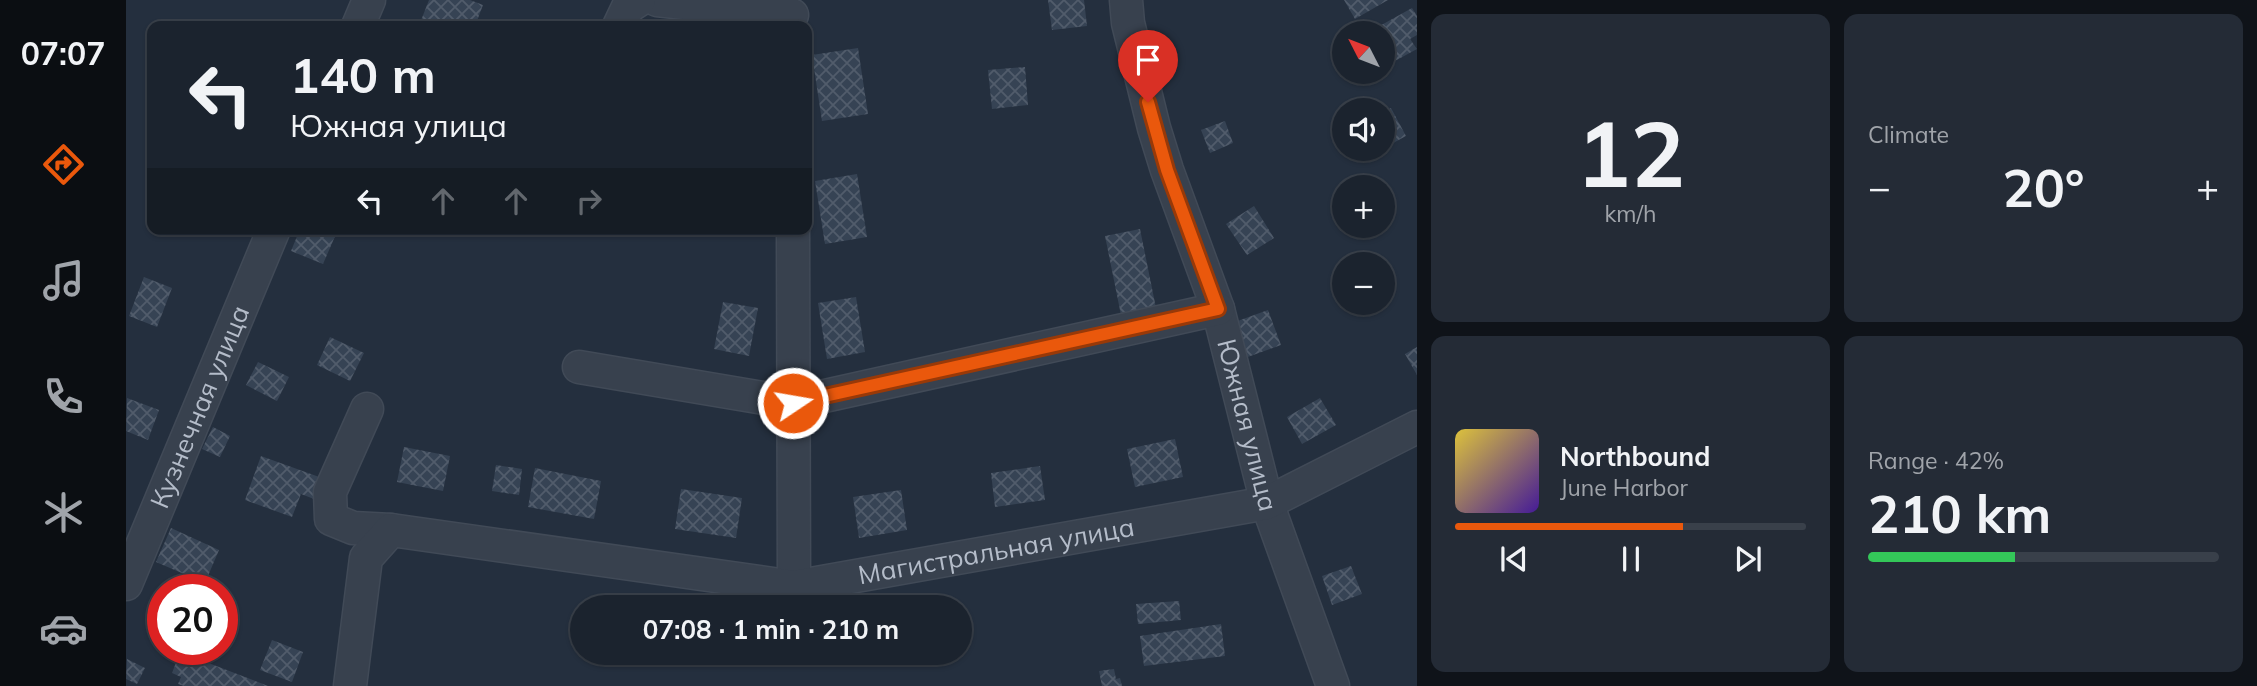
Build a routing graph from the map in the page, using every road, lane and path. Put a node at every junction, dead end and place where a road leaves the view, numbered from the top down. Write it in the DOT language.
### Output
graph roads {
  1 [pos="369,0"];
  2 [pos="639,0"];
  3 [pos="657,0"];
  4 [pos="1126,0"];
  5 [pos="792,14"];
  6 [pos="360,21"];
  7 [pos="621,21"];
  8 [pos="271,235"];
  9 [pos="793,235"];
  10 [pos="1218,309"];
  11 [pos="579,368"];
  12 [pos="793,403"];
  13 [pos="366,409"];
  14 [pos="1417,427"];
  15 [pos="1267,503"];
  16 [pos="391,530"];
  17 [pos="126,584"];
  18 [pos="794,587"];
  19 [pos="1323,684"];
  20 [pos="351,686"];
  1 -- 6 [label="street"];
  2 -- 7 [label="street"];
  3 -- 5 [label="street"];
  4 -- 10 [label="street, Южная улица"];
  8 -- 17 [label="street, Кузнечная улица"];
  9 -- 12 [label="street"];
  10 -- 12 [label="street"];
  10 -- 15 [label="street, Южная улица"];
  11 -- 12 [label="street"];
  12 -- 18 [label="street"];
  13 -- 16 [label="street, Магистральная улица"];
  14 -- 15 [label="street, Магистральная улица"];
  15 -- 18 [label="street, Магистральная улица"];
  15 -- 19 [label="street, Южная улица"];
  16 -- 18 [label="street, Магистральная улица"];
  16 -- 20 [label="street"];
}
